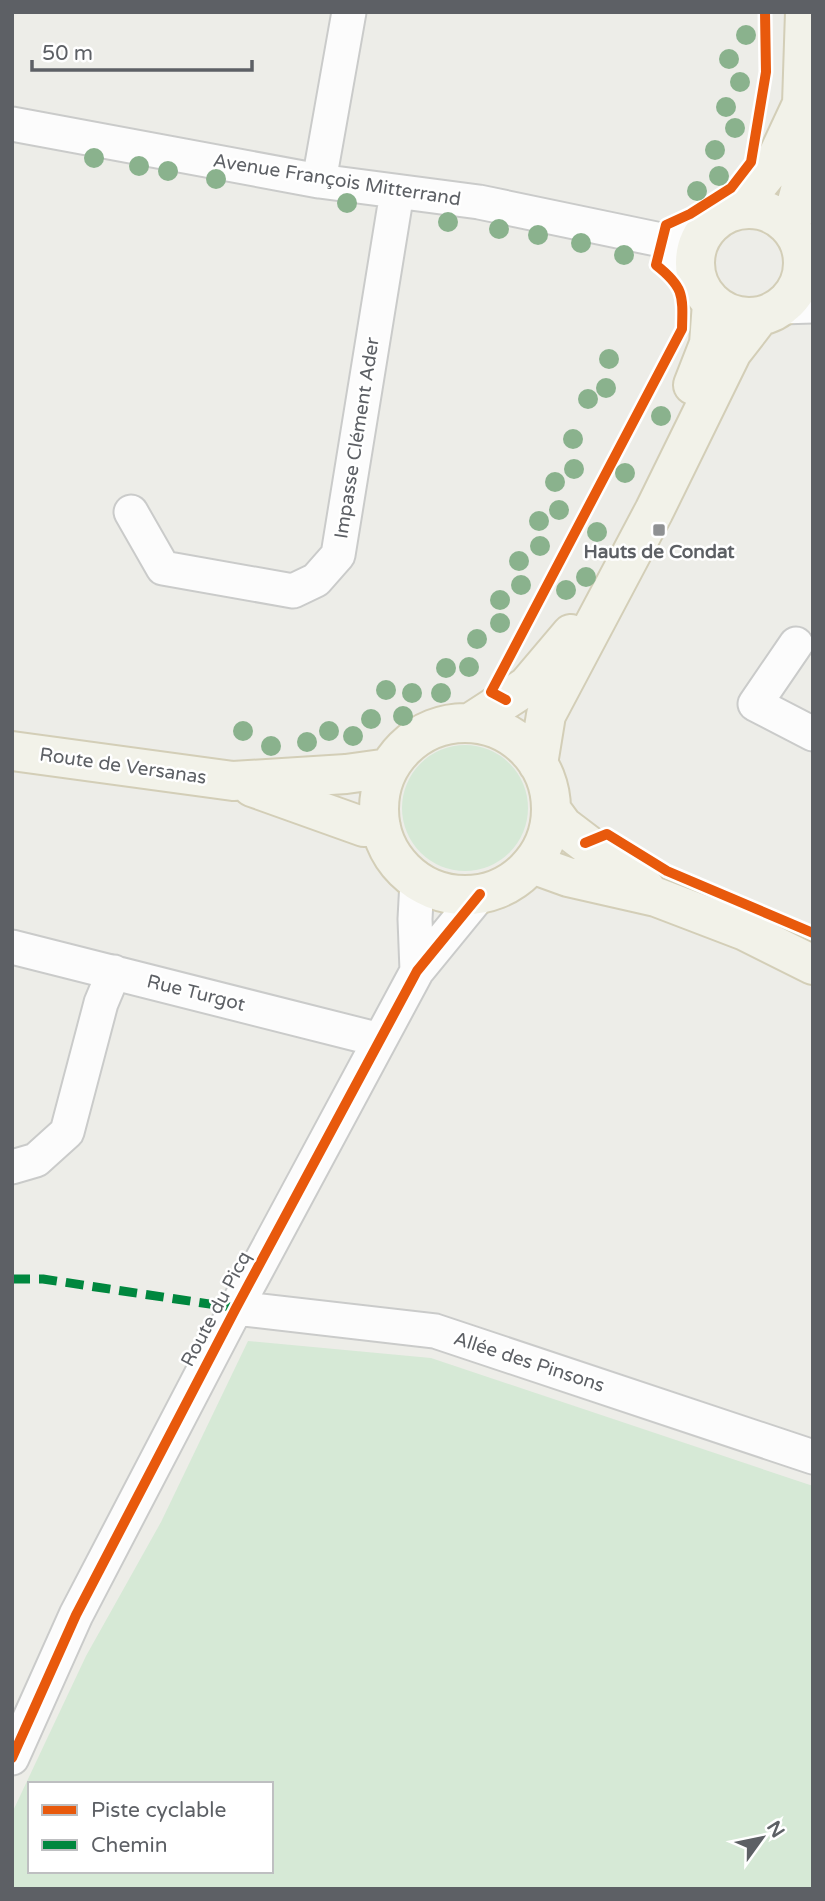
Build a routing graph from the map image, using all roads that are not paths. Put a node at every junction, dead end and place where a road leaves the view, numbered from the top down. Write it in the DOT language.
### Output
graph roads {
  1 [pos="349,12"];
  2 [pos="805,12"];
  3 [pos="12,124"];
  4 [pos="813,129"];
  5 [pos="319,181"];
  6 [pos="397,192"];
  7 [pos="723,219"];
  8 [pos="790,228"];
  9 [pos="661,240"];
  10 [pos="808,273"];
  11 [pos="704,286"];
  12 [pos="784,310"];
  13 [pos="131,512"];
  14 [pos="796,644"];
  15 [pos="470,723"];
  16 [pos="813,734"];
  17 [pos="12,751"];
  18 [pos="538,764"];
  19 [pos="389,768"];
  20 [pos="233,781"];
  21 [pos="551,811"];
  22 [pos="381,827"];
  23 [pos="532,864"];
  24 [pos="417,881"];
  25 [pos="480,894"];
  26 [pos="656,897"];
  27 [pos="12,947"];
  28 [pos="813,965"];
  29 [pos="417,971"];
  30 [pos="114,972"];
  31 [pos="380,1040"];
  32 [pos="12,1167"];
  33 [pos="236,1308"];
  34 [pos="813,1457"];
  35 [pos="12,1758"];
  1 -- 5 [label="street"];
  2 -- 7 [label="main road"];
  3 -- 5 [label="street, Avenue François Mitterrand"];
  4 -- 8 [label="main road"];
  5 -- 6 [label="street, Avenue François Mitterrand"];
  6 -- 9 [label="street, Avenue François Mitterrand"];
  6 -- 13 [label="street, Impasse Clément Ader"];
  7 -- 8 [label="main road"];
  7 -- 9 [label="street, Avenue François Mitterrand"];
  7 -- 11 [label="main road"];
  8 -- 10 [label="main road"];
  9 -- 11 [label="street, Avenue François Mitterrand"];
  10 -- 12 [label="main road"];
  11 -- 12 [label="main road"];
  11 -- 15 [label="main road"];
  12 -- 18 [label="main road"];
  14 -- 16 [label="street"];
  15 -- 18 [label="main road"];
  15 -- 19 [label="main road"];
  17 -- 20 [label="main road, Route de Versanas"];
  18 -- 21 [label="main road"];
  19 -- 20 [label="main road"];
  19 -- 22 [label="main road"];
  20 -- 22 [label="main road"];
  21 -- 23 [label="main road"];
  21 -- 26 [label="main road"];
  22 -- 24 [label="main road"];
  23 -- 25 [label="main road"];
  23 -- 26 [label="main road"];
  24 -- 25 [label="main road"];
  24 -- 29 [label="street"];
  25 -- 29 [label="street, Route du Picq"];
  26 -- 28 [label="main road"];
  27 -- 30 [label="street, Rue Turgot"];
  29 -- 31 [label="street, Route du Picq"];
  30 -- 31 [label="street, Rue Turgot"];
  30 -- 32 [label="street"];
  31 -- 33 [label="street, Route du Picq"];
  33 -- 34 [label="street, Allée des Pinsons"];
  33 -- 35 [label="street, Route du Picq"];
}
